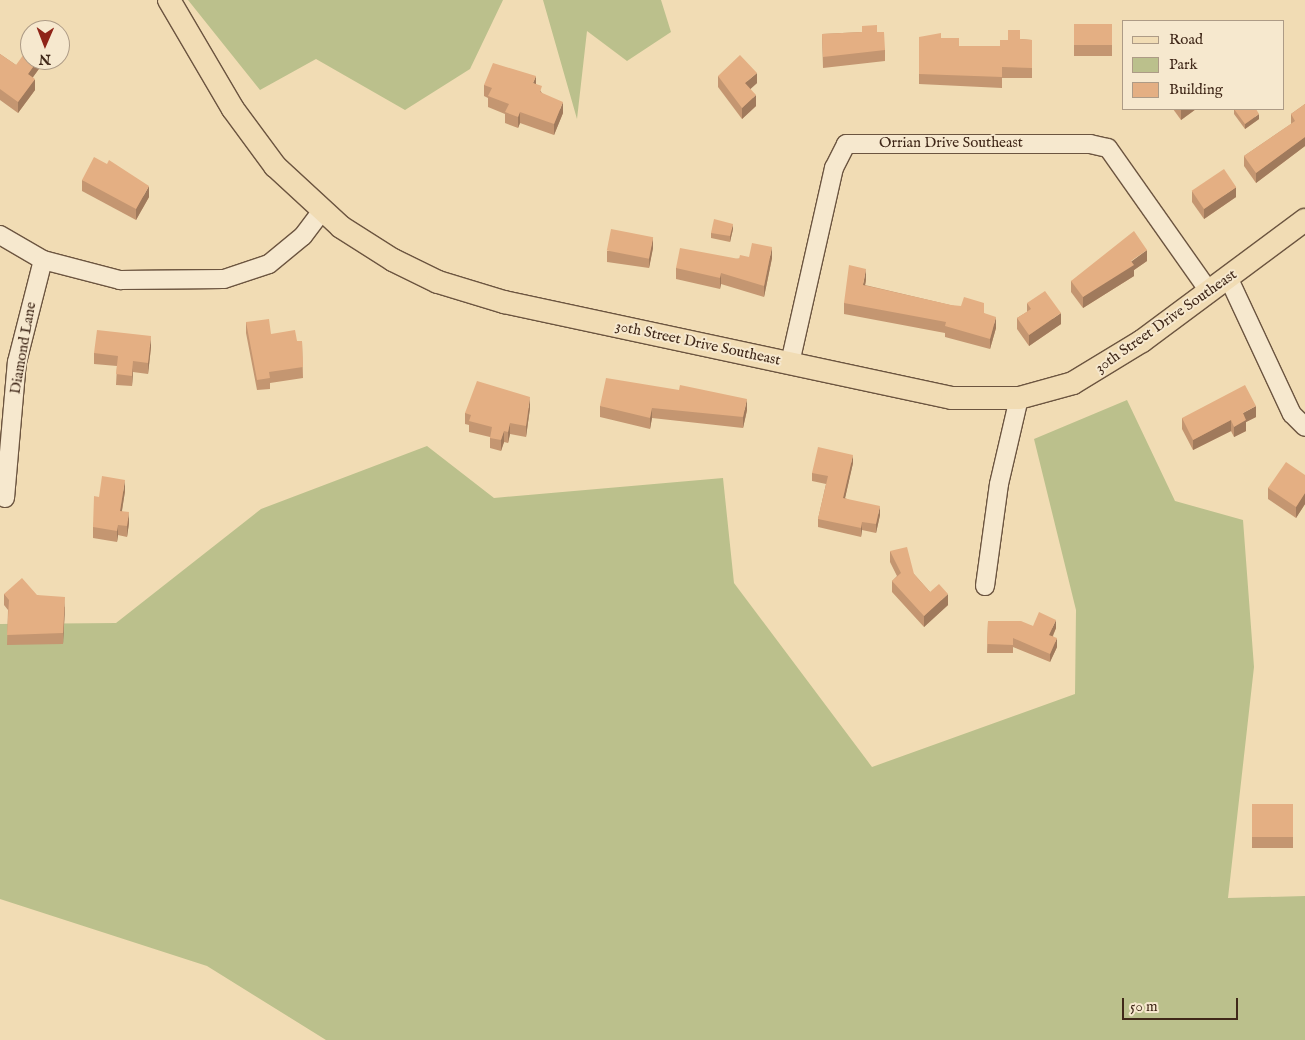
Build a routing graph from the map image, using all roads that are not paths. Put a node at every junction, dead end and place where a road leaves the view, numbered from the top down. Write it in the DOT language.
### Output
graph roads {
  1 [pos="168,0"];
  2 [pos="321,212"];
  3 [pos="1305,220"];
  4 [pos="0,235"];
  5 [pos="44,260"];
  6 [pos="1228,277"];
  7 [pos="1209,291"];
  8 [pos="790,363"];
  9 [pos="1019,398"];
  10 [pos="1305,427"];
  11 [pos="5,498"];
  12 [pos="985,586"];
  1 -- 2 [label="main road, 30th Street Drive Southeast"];
  2 -- 5 [label="street"];
  2 -- 8 [label="main road, 30th Street Drive Southeast"];
  3 -- 6 [label="main road, 30th Street Drive Southeast"];
  4 -- 5 [label="street"];
  5 -- 11 [label="street, Diamond Lane"];
  6 -- 7 [label="main road, 30th Street Drive Southeast"];
  6 -- 10 [label="street"];
  7 -- 8 [label="street, Orrian Drive Southeast"];
  7 -- 9 [label="main road, 30th Street Drive Southeast"];
  8 -- 9 [label="main road, 30th Street Drive Southeast"];
  9 -- 12 [label="street"];
}
